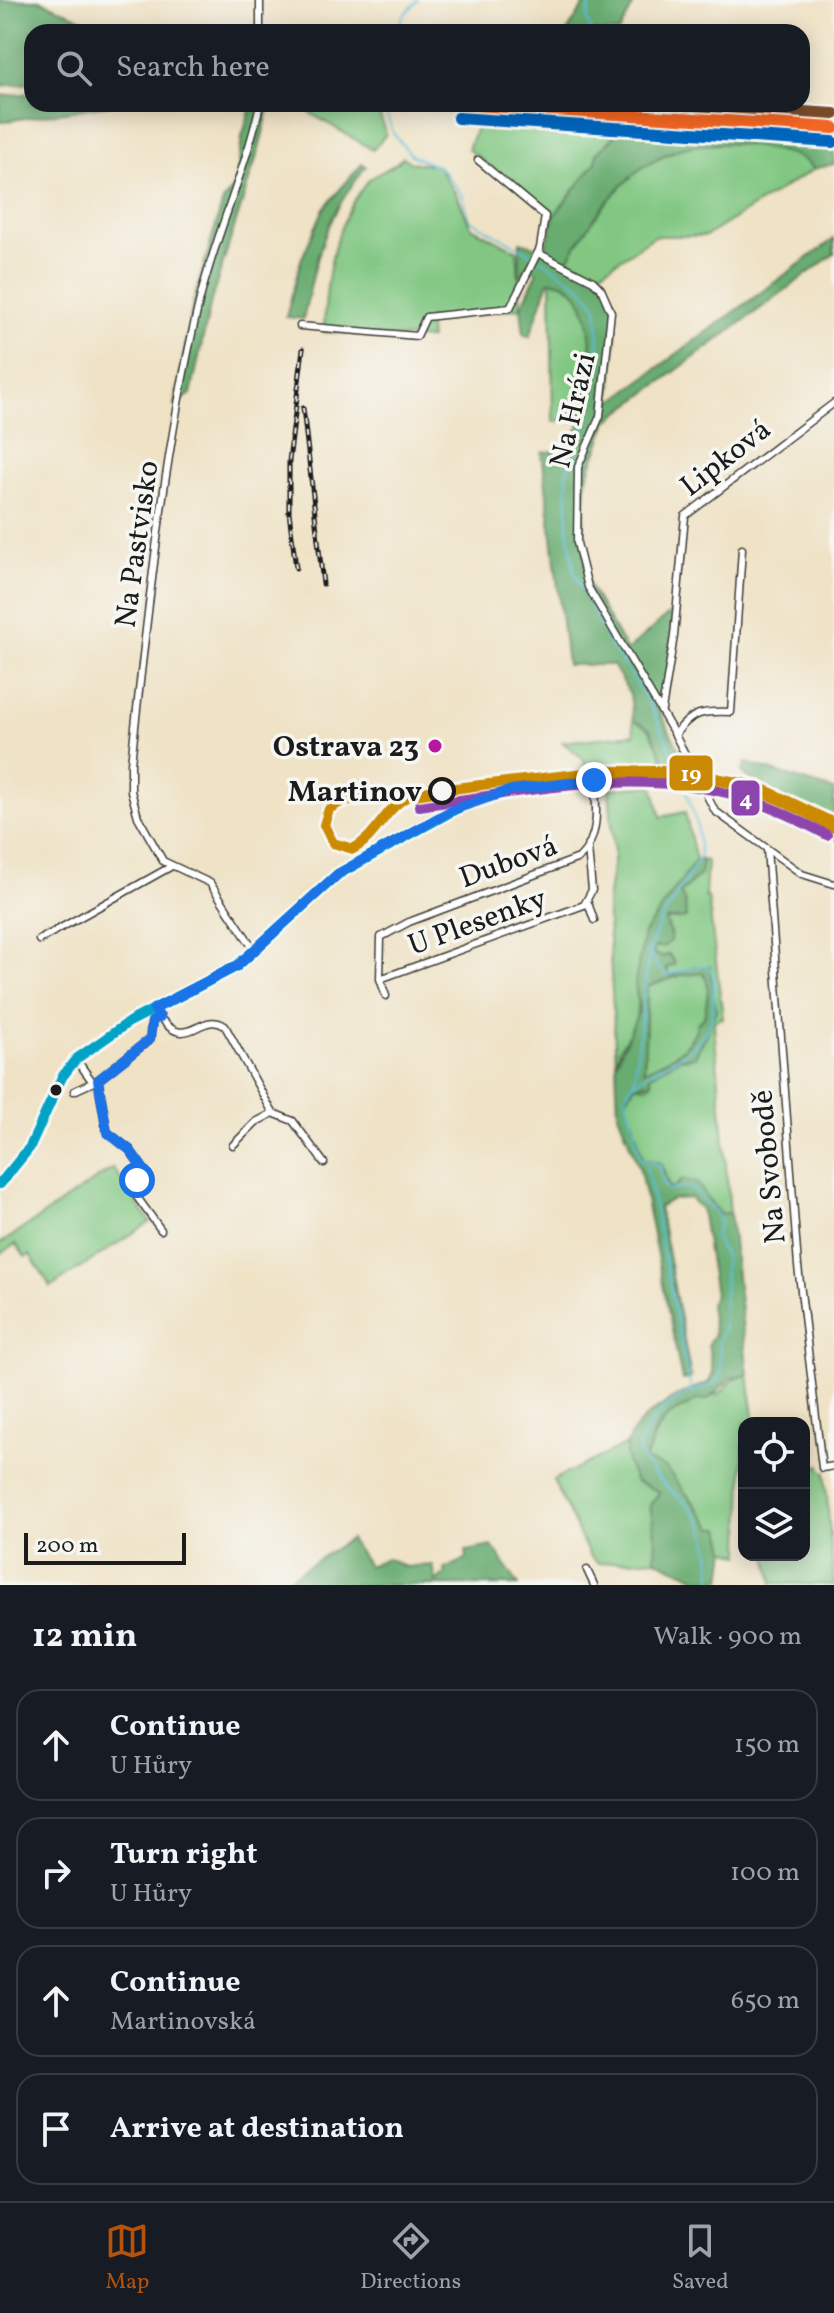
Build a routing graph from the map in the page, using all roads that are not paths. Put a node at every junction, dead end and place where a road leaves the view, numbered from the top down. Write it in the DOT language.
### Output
graph roads {
  1 [pos="260,0"];
  2 [pos="260,24"];
  3 [pos="258,112"];
  4 [pos="478,160"];
  5 [pos="538,253"];
  6 [pos="300,326"];
  7 [pos="834,403"];
  8 [pos="742,549"];
  9 [pos="662,710"];
  10 [pos="675,735"];
  11 [pos="594,780"];
  12 [pos="698,780"];
  13 [pos="834,835"];
  14 [pos="588,847"];
  15 [pos="767,849"];
  16 [pos="172,866"];
  17 [pos="834,884"];
  18 [pos="588,903"];
  19 [pos="594,920"];
  20 [pos="39,940"];
  21 [pos="380,943"];
  22 [pos="255,951"];
  23 [pos="380,979"];
  24 [pos="386,996"];
  25 [pos="150,1011"];
  26 [pos="160,1017"];
  27 [pos="152,1021"];
  28 [pos="76,1059"];
  29 [pos="95,1080"];
  30 [pos="74,1091"];
  31 [pos="273,1113"];
  32 [pos="233,1145"];
  33 [pos="324,1163"];
  34 [pos="0,1184"];
  35 [pos="161,1230"];
  36 [pos="834,1466"];
  37 [pos="587,1570"];
  38 [pos="594,1585"];
  1 -- 2 [label="street"];
  3 -- 16 [label="street, Na Pastvisko"];
  4 -- 5 [label="street"];
  5 -- 6 [label="street"];
  5 -- 9 [label="street, Na Hrázi"];
  7 -- 9 [label="street, Lipková"];
  8 -- 10 [label="street"];
  9 -- 10 [label="street, Na Hrázi"];
  10 -- 12 [label="street, Na Hrázi"];
  11 -- 12 [label="street"];
  11 -- 14 [label="street, Dubová"];
  11 -- 22 [label="street"];
  12 -- 13 [label="street"];
  12 -- 15 [label="street"];
  14 -- 18 [label="street, U Plesenky"];
  14 -- 21 [label="street, Dubová"];
  15 -- 17 [label="street"];
  15 -- 36 [label="street, Na Svobodě"];
  16 -- 20 [label="street"];
  16 -- 22 [label="street, Na Pastvisko"];
  18 -- 19 [label="street, U Plesenky"];
  18 -- 23 [label="street, U Plesenky"];
  21 -- 23 [label="street, U Plesenky"];
  22 -- 25 [label="street"];
  23 -- 24 [label="street, U Plesenky"];
  25 -- 26 [label="street"];
  25 -- 27 [label="street"];
  25 -- 28 [label="street"];
  26 -- 27 [label="street"];
  26 -- 31 [label="street"];
  27 -- 29 [label="street"];
  28 -- 29 [label="street"];
  28 -- 34 [label="street"];
  29 -- 30 [label="street"];
  29 -- 35 [label="street"];
  31 -- 32 [label="street"];
  31 -- 33 [label="street"];
  37 -- 38 [label="street"];
}
